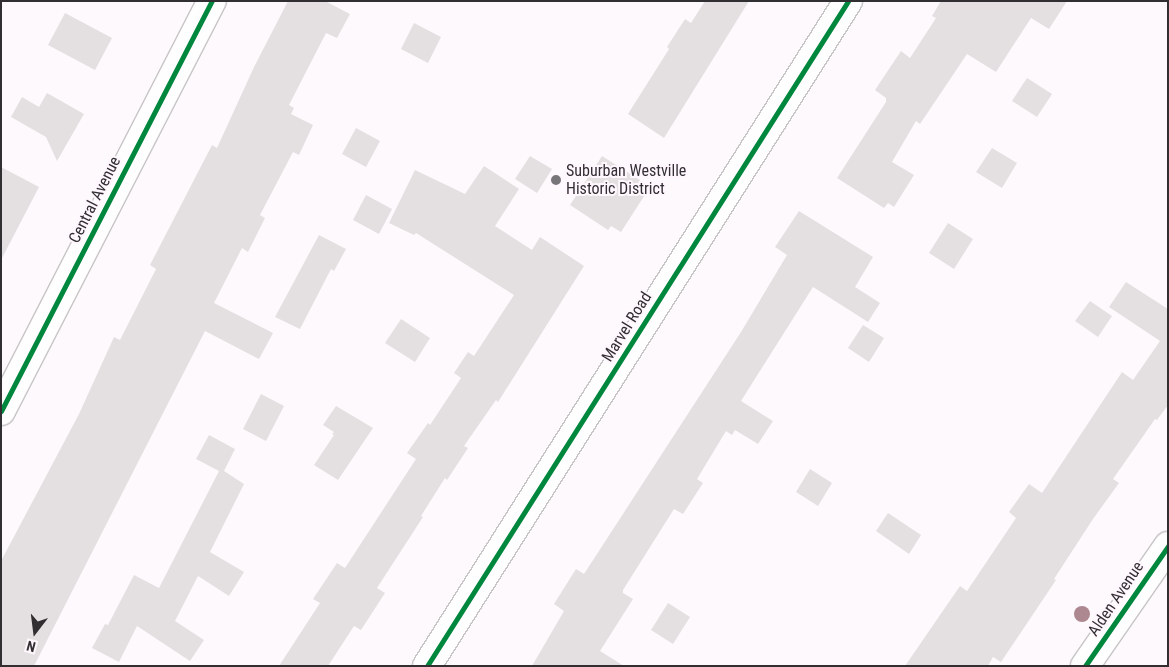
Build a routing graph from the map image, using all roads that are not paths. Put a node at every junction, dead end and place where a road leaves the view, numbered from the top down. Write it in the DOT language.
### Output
graph roads {
  1 [pos="212,1"];
  2 [pos="848,1"];
  3 [pos="1,411"];
  4 [pos="1168,546"];
  5 [pos="427,666"];
  6 [pos="1085,666"];
  1 -- 3 [label="street, Central Avenue"];
  2 -- 5 [label="street, Marvel Road"];
  4 -- 6 [label="street, Alden Avenue"];
}
